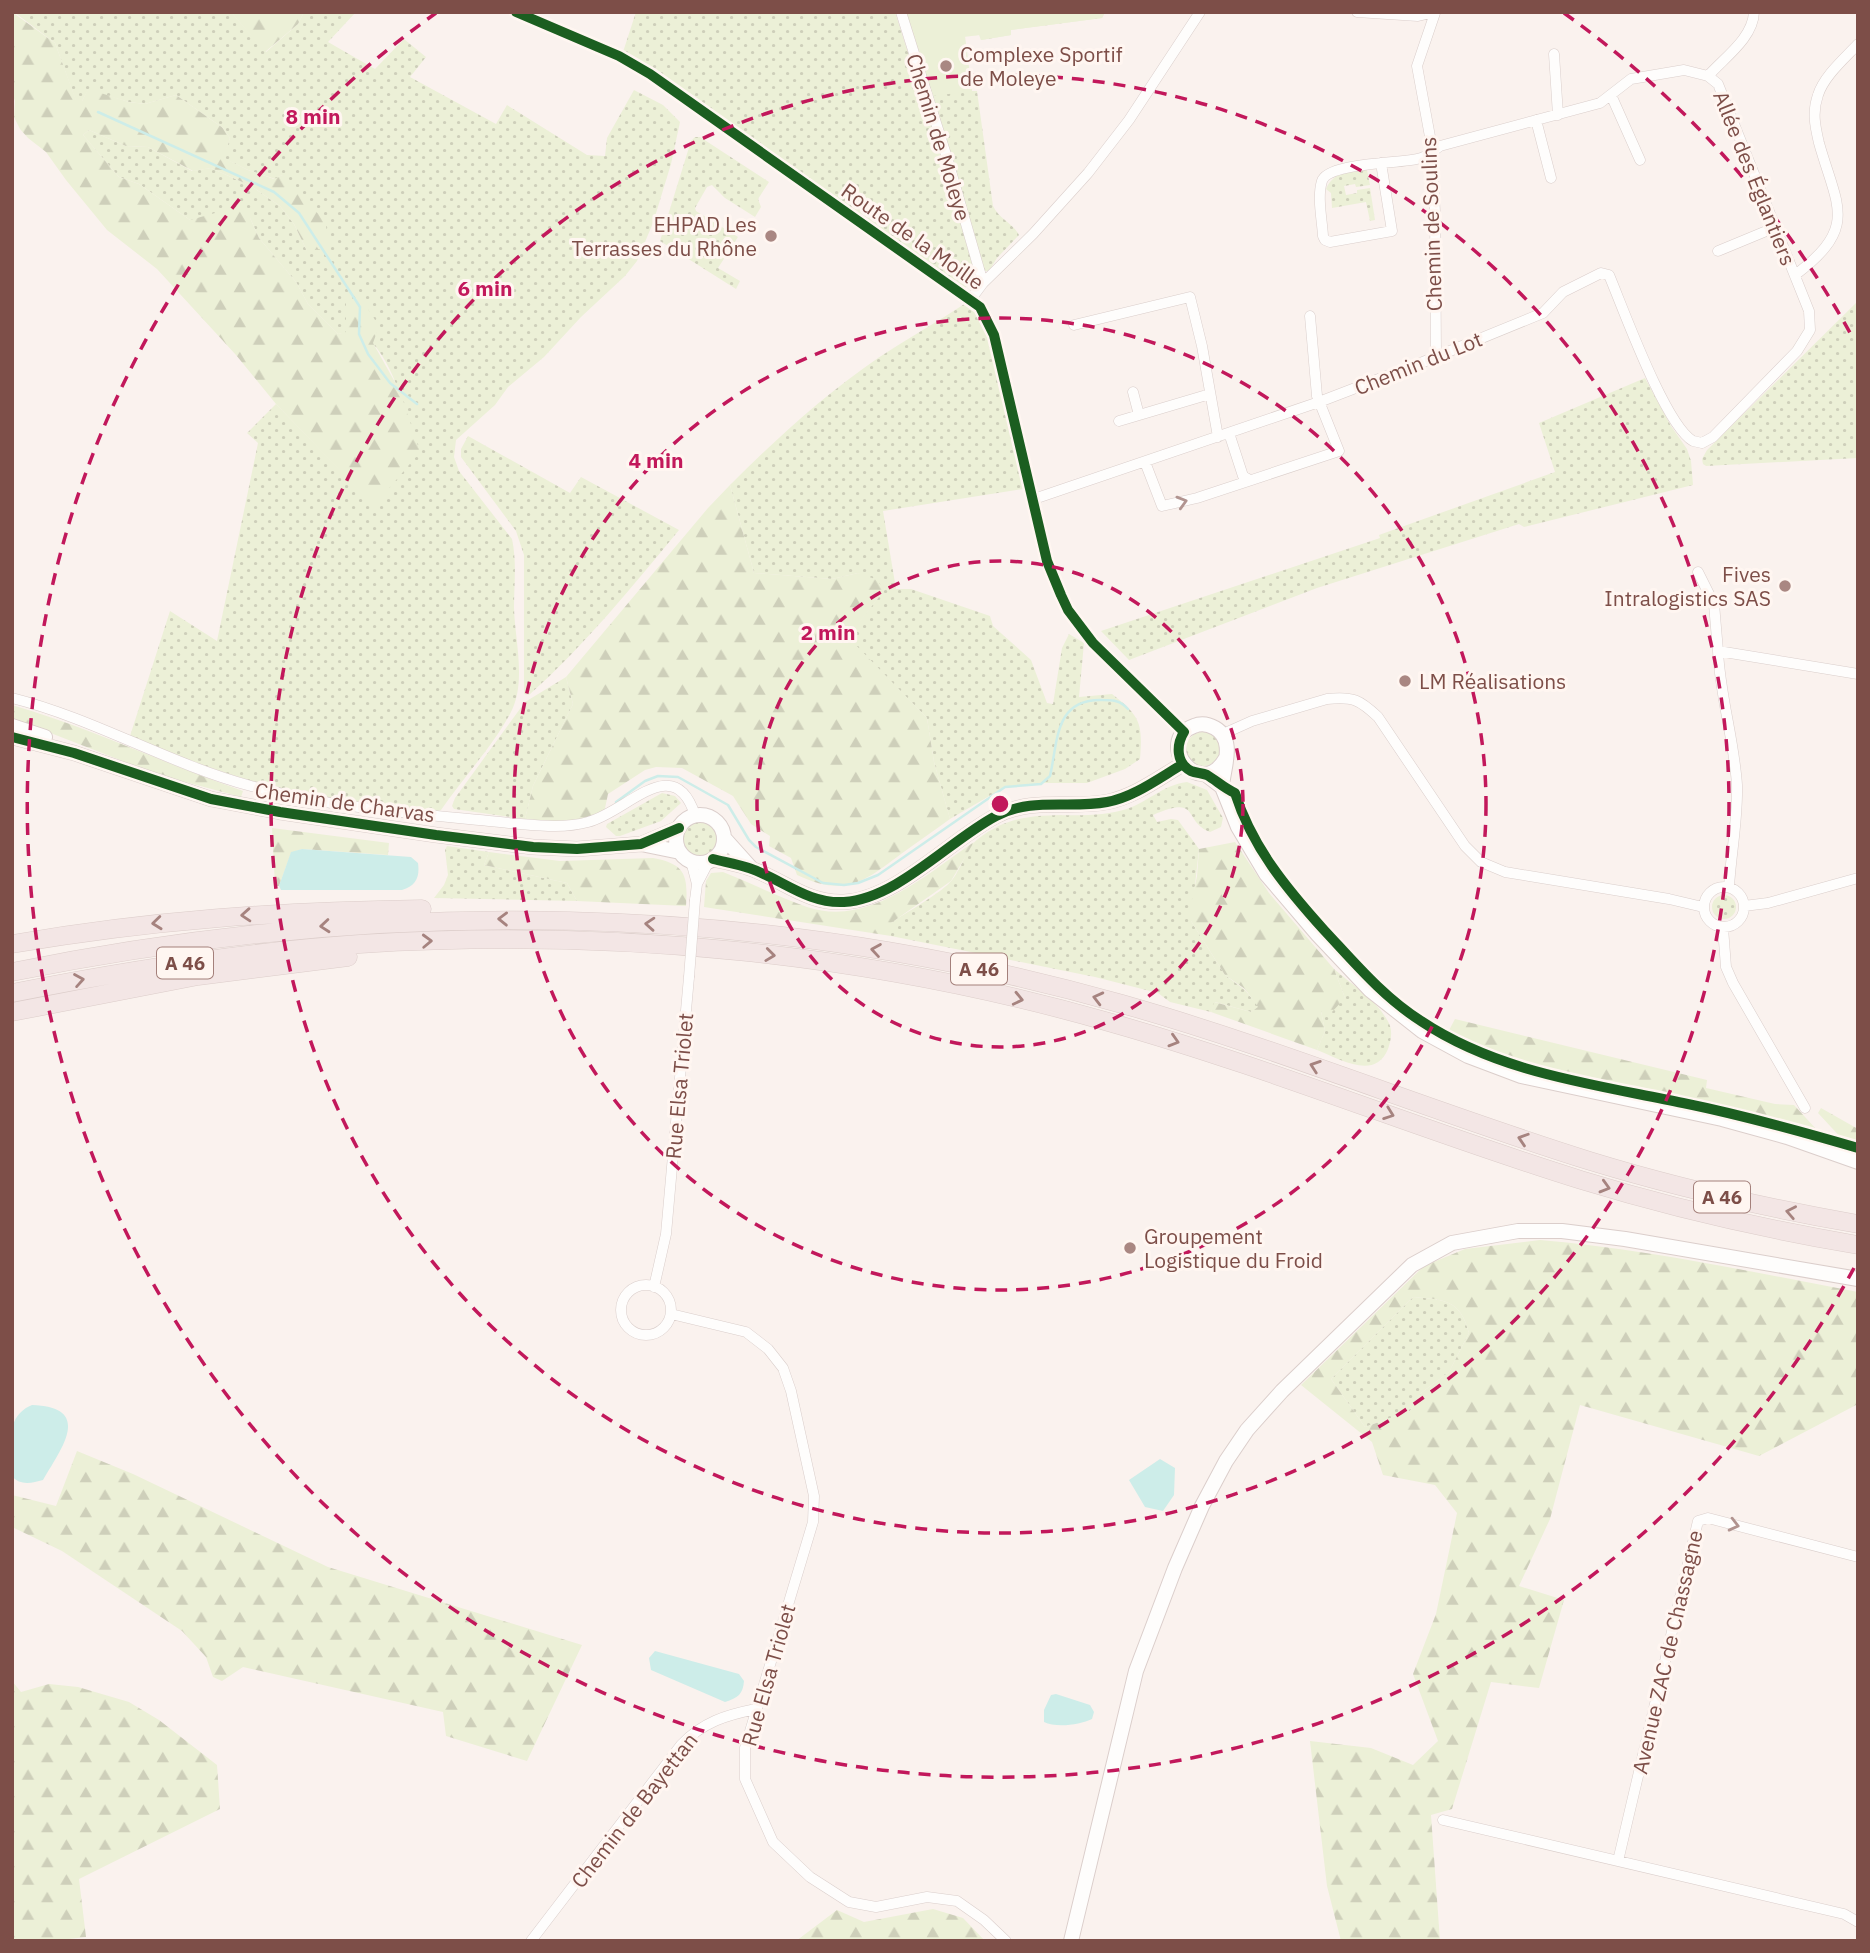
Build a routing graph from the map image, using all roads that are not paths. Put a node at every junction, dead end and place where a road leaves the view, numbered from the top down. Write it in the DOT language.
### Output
graph roads {
  1 [pos="516,12"];
  2 [pos="901,12"];
  3 [pos="1200,12"];
  4 [pos="1357,12"];
  5 [pos="1435,12"];
  6 [pos="1754,12"];
  7 [pos="1858,44"];
  8 [pos="1554,54"];
  9 [pos="1708,76"];
  10 [pos="1611,95"];
  11 [pos="1558,115"];
  12 [pos="1536,120"];
  13 [pos="1431,151"];
  14 [pos="1640,160"];
  15 [pos="1381,163"];
  16 [pos="1551,178"];
  17 [pos="1776,227"];
  18 [pos="1718,251"];
  19 [pos="1795,275"];
  20 [pos="983,284"];
  21 [pos="971,299"];
  22 [pos="1310,316"];
  23 [pos="1074,325"];
  24 [pos="1436,356"];
  25 [pos="1133,392"];
  26 [pos="1210,394"];
  27 [pos="1319,402"];
  28 [pos="1139,415"];
  29 [pos="1119,421"];
  30 [pos="1229,433"];
  31 [pos="1218,437"];
  32 [pos="1698,443"];
  33 [pos="1145,462"];
  34 [pos="1250,480"];
  35 [pos="1034,499"];
  36 [pos="1698,572"];
  37 [pos="1718,650"];
  38 [pos="1858,674"];
  39 [pos="12,698"];
  40 [pos="12,726"];
  41 [pos="1184,732"];
  42 [pos="1223,734"];
  43 [pos="12,737"];
  44 [pos="74,753"];
  45 [pos="1226,758"];
  46 [pos="1183,764"];
  47 [pos="1205,774"];
  48 [pos="1222,788"];
  49 [pos="695,815"];
  50 [pos="679,828"];
  51 [pos="724,839"];
  52 [pos="641,844"];
  53 [pos="685,856"];
  54 [pos="711,860"];
  55 [pos="751,868"];
  56 [pos="1858,878"];
  57 [pos="697,884"];
  58 [pos="1729,887"];
  59 [pos="1744,906"];
  60 [pos="1703,907"];
  61 [pos="442,920"];
  62 [pos="1723,928"];
  63 [pos="96,929"];
  64 [pos="12,934"];
  65 [pos="12,944"];
  66 [pos="359,944"];
  67 [pos="12,972"];
  68 [pos="12,993"];
  69 [pos="12,1012"];
  70 [pos="1805,1108"];
  71 [pos="1858,1162"];
  72 [pos="1858,1224"];
  73 [pos="1858,1245"];
  74 [pos="1858,1279"];
  75 [pos="653,1287"];
  76 [pos="671,1314"];
  77 [pos="1858,1557"];
  78 [pos="756,1709"];
  79 [pos="1443,1820"];
  80 [pos="1618,1861"];
  81 [pos="1858,1922"];
  82 [pos="531,1941"];
  83 [pos="1006,1941"];
  84 [pos="1071,1941"];
  1 -- 21 [label="street, Route de la Moille"];
  2 -- 20 [label="street, Chemin de Moleye"];
  3 -- 20 [label="street"];
  4 -- 5 [label="street"];
  5 -- 13 [label="street, Chemin de Soulins"];
  6 -- 9 [label="street"];
  7 -- 19 [label="street"];
  8 -- 11 [label="street"];
  9 -- 10 [label="street, Allée des Églantiers"];
  9 -- 17 [label="street, Allée des Églantiers"];
  10 -- 11 [label="street, Allée des Églantiers"];
  10 -- 14 [label="street"];
  11 -- 12 [label="street, Allée des Églantiers"];
  12 -- 13 [label="street, Allée des Églantiers"];
  12 -- 16 [label="street"];
  13 -- 15 [label="street, Allée des Églantiers"];
  13 -- 24 [label="street, Chemin de Soulins"];
  15 -- 15 [label="street, Allée des Églantiers"];
  17 -- 18 [label="street"];
  17 -- 19 [label="street, Allée des Églantiers"];
  19 -- 32 [label="street, Allée des Églantiers"];
  20 -- 21 [label="street"];
  21 -- 35 [label="street, Route de la Moille"];
  22 -- 27 [label="street"];
  23 -- 26 [label="street"];
  24 -- 27 [label="street, Chemin du Lot"];
  24 -- 32 [label="street, Chemin du Lot"];
  25 -- 28 [label="street"];
  26 -- 28 [label="street"];
  26 -- 31 [label="street"];
  27 -- 30 [label="street, Chemin du Lot"];
  27 -- 34 [label="street"];
  28 -- 29 [label="street"];
  30 -- 31 [label="street, Chemin du Lot"];
  30 -- 34 [label="street"];
  31 -- 33 [label="street, Chemin du Lot"];
  33 -- 34 [label="street, one-way"];
  33 -- 35 [label="street, Chemin du Lot"];
  35 -- 41 [label="street, Route de la Moille"];
  36 -- 37 [label="street"];
  37 -- 38 [label="street"];
  37 -- 58 [label="street"];
  39 -- 49 [label="street"];
  40 -- 44 [label="street"];
  41 -- 42 [label="street"];
  41 -- 46 [label="street"];
  42 -- 45 [label="street"];
  42 -- 60 [label="street"];
  43 -- 44 [label="street, Chemin de Charvas"];
  44 -- 52 [label="street, Chemin de Charvas"];
  45 -- 47 [label="street"];
  45 -- 48 [label="street"];
  46 -- 47 [label="street"];
  46 -- 55 [label="street"];
  47 -- 48 [label="street"];
  48 -- 71 [label="street"];
  49 -- 50 [label="street"];
  49 -- 51 [label="street"];
  50 -- 52 [label="street, Chemin de Charvas"];
  50 -- 53 [label="street"];
  51 -- 54 [label="street"];
  51 -- 55 [label="street"];
  52 -- 53 [label="street, Chemin de Charvas"];
  53 -- 54 [label="street"];
  53 -- 57 [label="street, Rue Elsa Triolet"];
  54 -- 55 [label="street"];
  54 -- 57 [label="street, Rue Elsa Triolet"];
  56 -- 59 [label="street"];
  57 -- 75 [label="street, Rue Elsa Triolet, bridge"];
  58 -- 59 [label="street"];
  58 -- 60 [label="street"];
  59 -- 62 [label="street"];
  60 -- 62 [label="street"];
  61 -- 63 [label="highway, one-way"];
  61 -- 67 [label="highway, A 46, one-way"];
  72 -- 61 [label="highway, A 46, one-way"];
  62 -- 70 [label="street"];
  63 -- 64 [label="highway"];
  63 -- 65 [label="highway"];
  68 -- 66 [label="highway, A 46, one-way"];
  66 -- 69 [label="highway"];
  66 -- 73 [label="highway, A 46, one-way"];
  74 -- 84 [label="street"];
  75 -- 76 [label="street"];
  75 -- 76 [label="street"];
  76 -- 78 [label="street, Rue Elsa Triolet"];
  80 -- 77 [label="street, Avenue ZAC de Chassagne, one-way"];
  78 -- 82 [label="street, Chemin de Bayettan"];
  78 -- 83 [label="street, Rue Elsa Triolet"];
  79 -- 80 [label="street"];
  80 -- 81 [label="street"];
}
